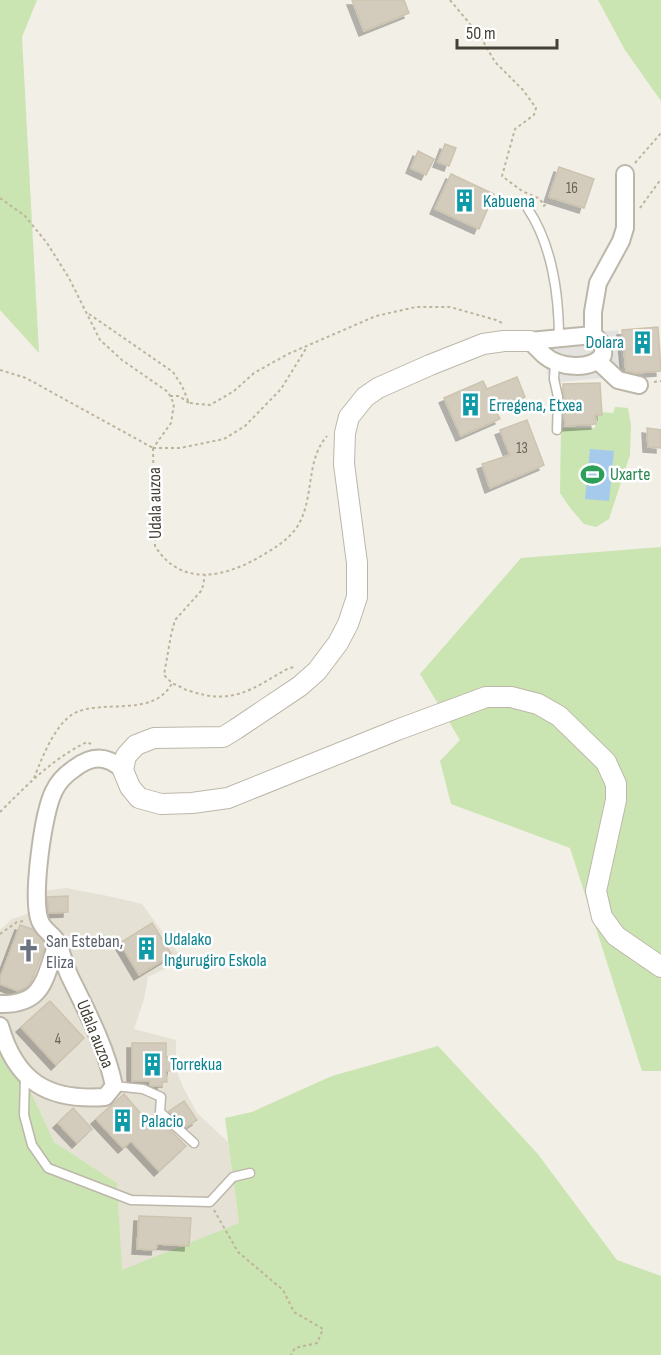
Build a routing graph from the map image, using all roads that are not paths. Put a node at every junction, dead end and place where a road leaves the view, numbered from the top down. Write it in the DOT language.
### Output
graph roads {
  1 [pos="626,174"];
  2 [pos="528,209"];
  3 [pos="592,335"];
  4 [pos="559,339"];
  5 [pos="530,341"];
  6 [pos="598,361"];
  7 [pos="555,362"];
  8 [pos="639,385"];
  9 [pos="557,430"];
  10 [pos="123,770"];
  11 [pos="57,944"];
  12 [pos="661,967"];
  13 [pos="0,1004"];
  14 [pos="0,1026"];
  15 [pos="25,1075"];
  16 [pos="114,1086"];
  17 [pos="194,1143"];
  18 [pos="250,1173"];
  1 -- 3 [label="street"];
  2 -- 4 [label="lane"];
  3 -- 4 [label="street"];
  3 -- 6 [label="street"];
  4 -- 5 [label="street"];
  5 -- 7 [label="street"];
  5 -- 10 [label="street"];
  6 -- 7 [label="street"];
  6 -- 8 [label="street"];
  7 -- 9 [label="lane"];
  10 -- 11 [label="street, Udala auzoa"];
  10 -- 12 [label="street"];
  11 -- 13 [label="street"];
  11 -- 16 [label="street, Udala auzoa"];
  14 -- 15 [label="street, Udala auzoa"];
  15 -- 16 [label="street, Udala auzoa"];
  15 -- 18 [label="lane"];
  16 -- 17 [label="lane, Udala auzoa"];
}
